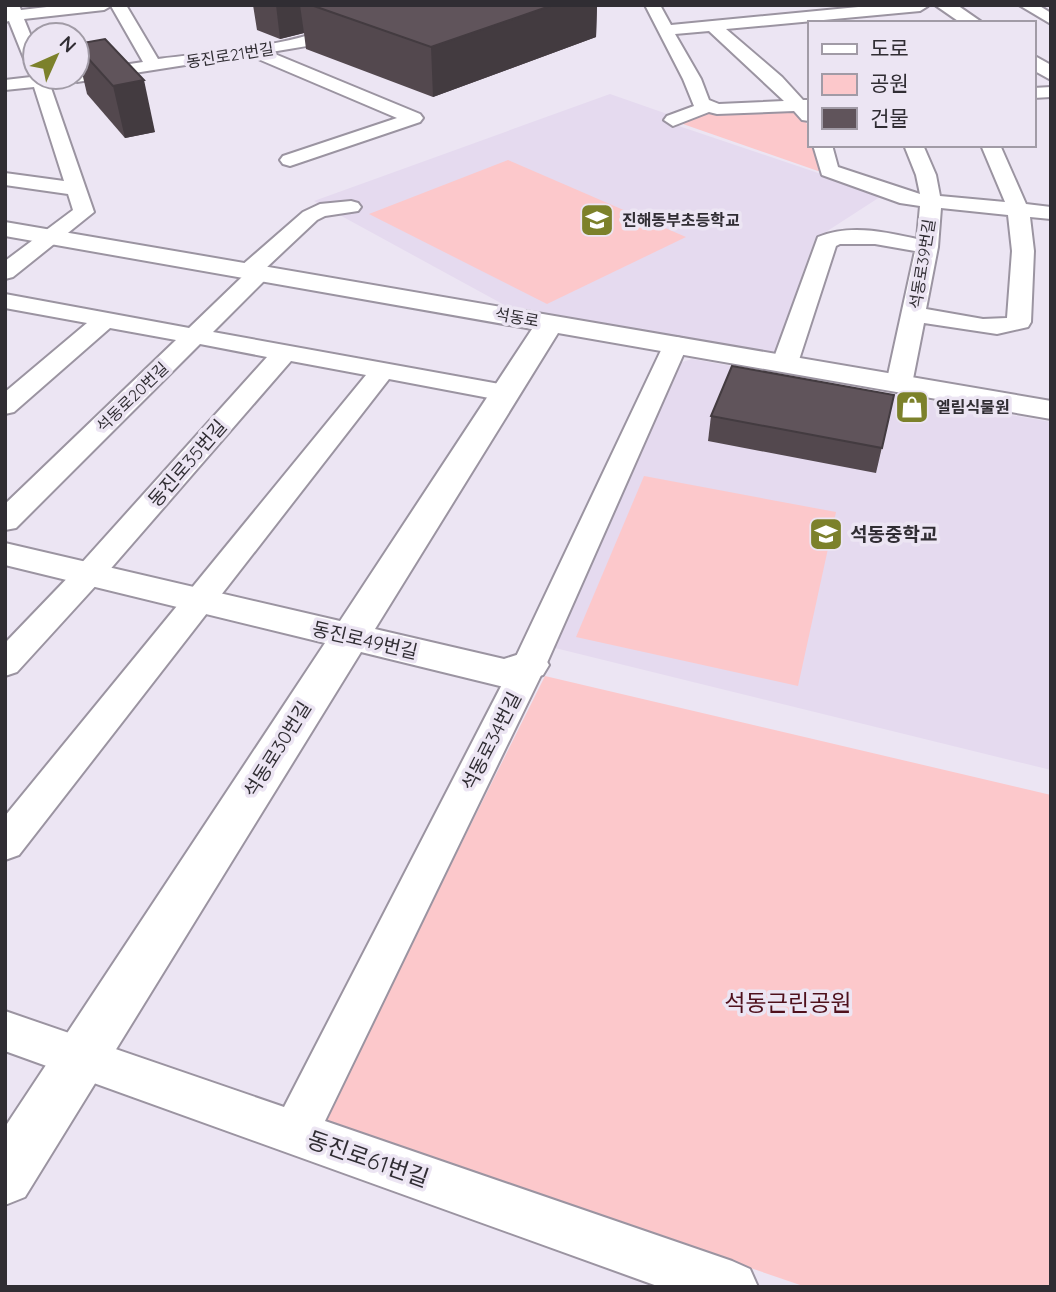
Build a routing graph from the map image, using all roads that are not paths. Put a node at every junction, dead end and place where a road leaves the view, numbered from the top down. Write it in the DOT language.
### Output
graph roads {
  1 [pos="104,5"];
  2 [pos="118,5"];
  3 [pos="370,5"];
  4 [pos="652,5"];
  5 [pos="760,5"];
  6 [pos="944,5"];
  7 [pos="1026,5"];
  8 [pos="919,6"];
  9 [pos="832,9"];
  10 [pos="10,13"];
  11 [pos="779,19"];
  12 [pos="1051,19"];
  13 [pos="849,21"];
  14 [pos="943,21"];
  15 [pos="971,21"];
  16 [pos="712,25"];
  17 [pos="665,30"];
  18 [pos="797,32"];
  19 [pos="21,37"];
  20 [pos="255,52"];
  21 [pos="1035,62"];
  22 [pos="154,66"];
  23 [pos="1051,74"];
  24 [pos="91,75"];
  25 [pos="1035,80"];
  26 [pos="43,91"];
  27 [pos="1051,92"];
  28 [pos="709,106"];
  29 [pos="806,110"];
  30 [pos="673,120"];
  31 [pos="823,147"];
  32 [pos="915,147"];
  33 [pos="991,147"];
  34 [pos="290,160"];
  35 [pos="5,180"];
  36 [pos="76,189"];
  37 [pos="931,201"];
  38 [pos="351,207"];
  39 [pos="1017,209"];
  40 [pos="1051,213"];
  41 [pos="5,229"];
  42 [pos="53,237"];
  43 [pos="927,247"];
  44 [pos="5,271"];
  45 [pos="255,272"];
  46 [pos="10,306"];
  47 [pos="914,314"];
  48 [pos="106,319"];
  49 [pos="550,323"];
  50 [pos="195,336"];
  51 [pos="676,344"];
  52 [pos="285,352"];
  53 [pos="785,363"];
  54 [pos="383,370"];
  55 [pos="899,384"];
  56 [pos="505,393"];
  57 [pos="5,406"];
  58 [pos="1051,410"];
  59 [pos="5,521"];
  60 [pos="5,554"];
  61 [pos="89,574"];
  62 [pos="201,600"];
  63 [pos="349,636"];
  64 [pos="5,664"];
  65 [pos="529,665"];
  66 [pos="5,844"];
  67 [pos="5,1031"];
  68 [pos="81,1058"];
  69 [pos="295,1133"];
  70 [pos="5,1177"];
  71 [pos="732,1287"];
  1 -- 10 [label="street"];
  2 -- 22 [label="street"];
  3 -- 20 [label="street, 동진로21번길"];
  4 -- 17 [label="street"];
  5 -- 11 [label="street"];
  6 -- 15 [label="street"];
  7 -- 12 [label="street"];
  8 -- 9 [label="street"];
  8 -- 14 [label="street"];
  9 -- 11 [label="street"];
  9 -- 13 [label="street"];
  10 -- 19 [label="street"];
  11 -- 16 [label="street"];
  11 -- 18 [label="street"];
  16 -- 17 [label="street"];
  16 -- 29 [label="street"];
  17 -- 28 [label="street"];
  20 -- 22 [label="street, 동진로21번길"];
  20 -- 34 [label="street"];
  21 -- 23 [label="street"];
  22 -- 24 [label="street, 동진로21번길"];
  25 -- 27 [label="street"];
  26 -- 36 [label="street"];
  28 -- 29 [label="street"];
  28 -- 30 [label="street"];
  31 -- 37 [label="street"];
  32 -- 37 [label="street, 석동로39번길"];
  33 -- 39 [label="street"];
  35 -- 36 [label="street"];
  36 -- 42 [label="street"];
  37 -- 39 [label="street"];
  37 -- 43 [label="street, 석동로39번길"];
  38 -- 45 [label="street"];
  39 -- 40 [label="street"];
  39 -- 47 [label="street"];
  41 -- 42 [label="street, 석동로"];
  42 -- 44 [label="street"];
  42 -- 45 [label="street, 석동로"];
  43 -- 47 [label="street, 석동로39번길"];
  43 -- 53 [label="street"];
  45 -- 49 [label="street, 석동로"];
  45 -- 50 [label="street, 석동로20번길"];
  46 -- 48 [label="street"];
  47 -- 55 [label="street, 석동로39번길"];
  48 -- 50 [label="street"];
  48 -- 57 [label="street"];
  49 -- 51 [label="street, 석동로"];
  49 -- 56 [label="street, 석동로30번길"];
  50 -- 52 [label="street"];
  50 -- 59 [label="street, 석동로20번길"];
  51 -- 53 [label="street, 석동로"];
  51 -- 65 [label="street, 석동로34번길"];
  52 -- 54 [label="street"];
  52 -- 61 [label="street, 동진로35번길"];
  53 -- 55 [label="street, 석동로"];
  54 -- 56 [label="street"];
  54 -- 62 [label="street"];
  55 -- 58 [label="street, 석동로"];
  56 -- 63 [label="street, 석동로30번길"];
  60 -- 61 [label="street, 동진로49번길"];
  61 -- 62 [label="street, 동진로49번길"];
  61 -- 64 [label="street"];
  62 -- 63 [label="street, 동진로49번길"];
  62 -- 66 [label="street"];
  63 -- 65 [label="street, 동진로49번길"];
  63 -- 68 [label="street, 석동로30번길"];
  65 -- 69 [label="street, 석동로34번길"];
  67 -- 68 [label="street, 동진로61번길"];
  68 -- 69 [label="street, 동진로61번길"];
  68 -- 70 [label="street, 석동로30번길"];
  69 -- 71 [label="street, 동진로61번길"];
}
